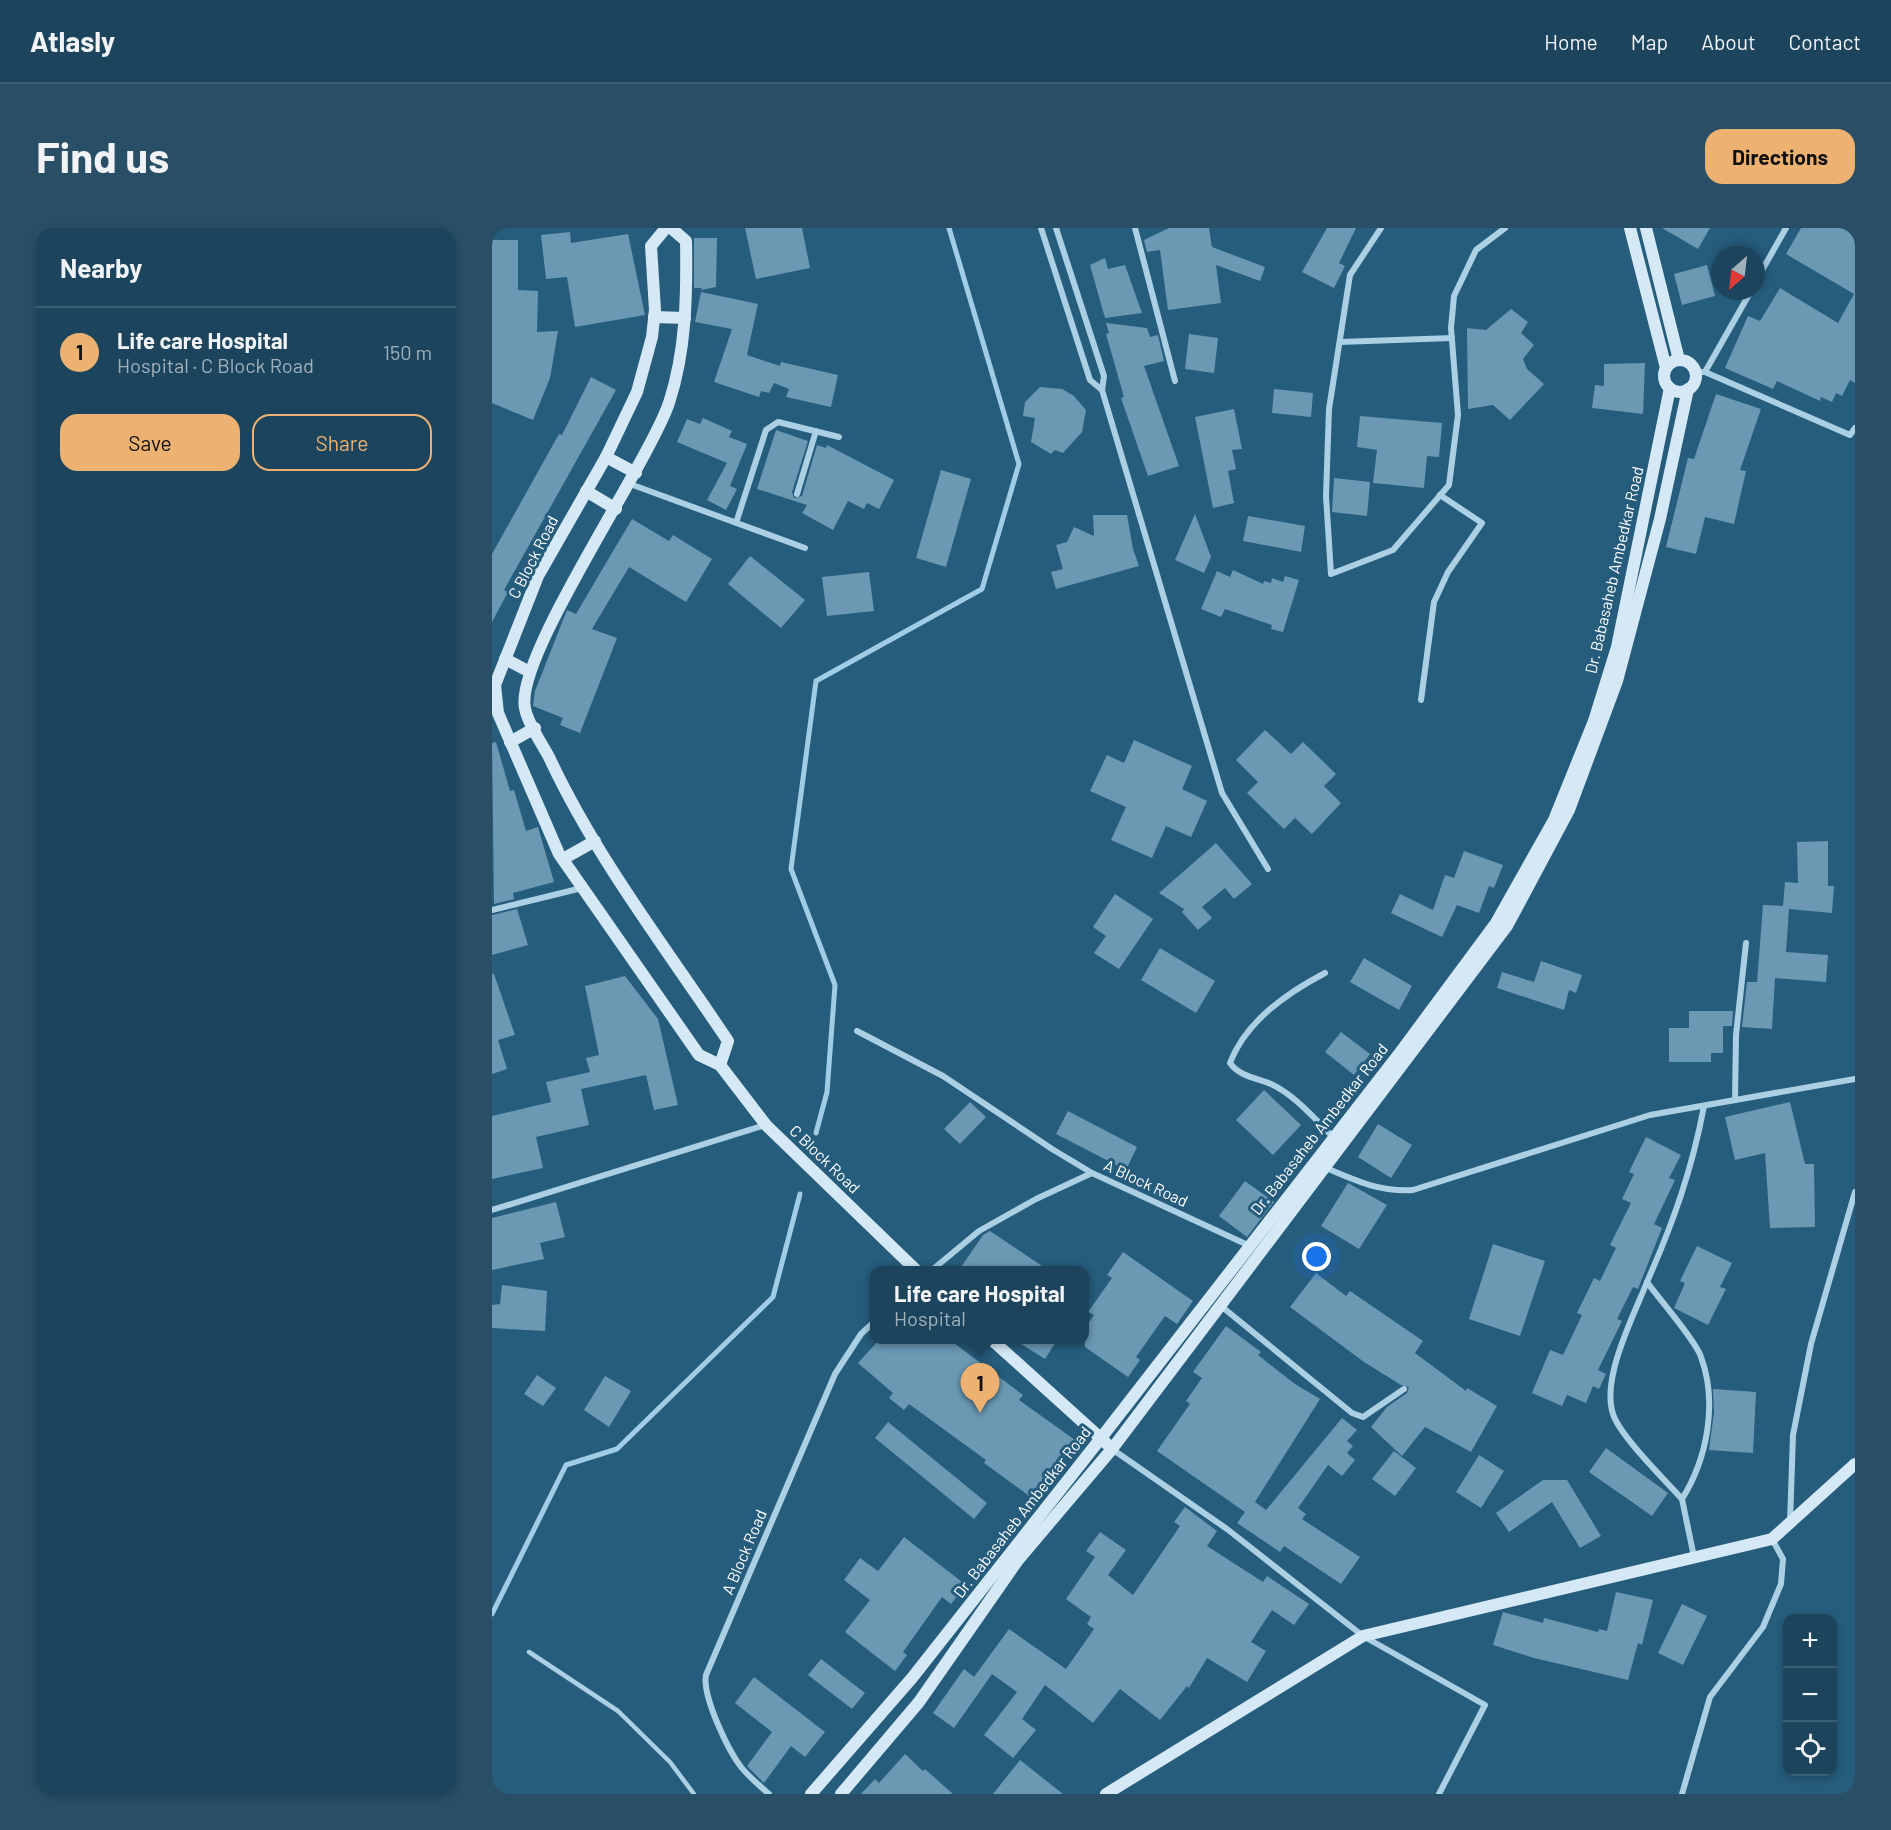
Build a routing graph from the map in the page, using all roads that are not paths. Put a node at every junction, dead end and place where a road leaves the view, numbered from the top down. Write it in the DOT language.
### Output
graph roads {
  1 [pos="666,228"];
  2 [pos="672,228"];
  3 [pos="1041,228"];
  4 [pos="1056,228"];
  5 [pos="1135,228"];
  6 [pos="1381,228"];
  7 [pos="1505,228"];
  8 [pos="1630,228"];
  9 [pos="1646,228"];
  10 [pos="1786,228"];
  11 [pos="1765,265"];
  12 [pos="1745,300"];
  13 [pos="654,317"];
  14 [pos="685,318"];
  15 [pos="1452,338"];
  16 [pos="1340,342"];
  17 [pos="1679,360"];
  18 [pos="1666,368"];
  19 [pos="1700,372"];
  20 [pos="1175,381"];
  21 [pos="1670,388"];
  22 [pos="1688,389"];
  23 [pos="1102,390"];
  24 [pos="1855,428"];
  25 [pos="816,431"];
  26 [pos="1853,434"];
  27 [pos="839,437"];
  28 [pos="1657,451"];
  29 [pos="1674,454"];
  30 [pos="606,457"];
  31 [pos="636,473"];
  32 [pos="630,484"];
  33 [pos="586,491"];
  34 [pos="797,494"];
  35 [pos="1440,495"];
  36 [pos="616,509"];
  37 [pos="736,523"];
  38 [pos="805,548"];
  39 [pos="505,659"];
  40 [pos="530,672"];
  41 [pos="1421,700"];
  42 [pos="495,714"];
  43 [pos="535,728"];
  44 [pos="510,742"];
  45 [pos="1582,763"];
  46 [pos="595,841"];
  47 [pos="563,859"];
  48 [pos="1268,869"];
  49 [pos="583,888"];
  50 [pos="492,910"];
  51 [pos="1746,943"];
  52 [pos="1325,973"];
  53 [pos="857,1031"];
  54 [pos="720,1065"];
  55 [pos="1855,1079"];
  56 [pos="1735,1100"];
  57 [pos="1704,1106"];
  58 [pos="766,1125"];
  59 [pos="1338,1141"];
  60 [pos="1326,1168"];
  61 [pos="1092,1173"];
  62 [pos="1855,1192"];
  63 [pos="492,1210"];
  64 [pos="1248,1246"];
  65 [pos="1262,1252"];
  66 [pos="912,1266"];
  67 [pos="937,1266"];
  68 [pos="1647,1282"];
  69 [pos="1221,1306"];
  70 [pos="870,1326"];
  71 [pos="996,1344"];
  72 [pos="1404,1389"];
  73 [pos="1101,1438"];
  74 [pos="1112,1449"];
  75 [pos="1855,1464"];
  76 [pos="1682,1499"];
  77 [pos="1790,1523"];
  78 [pos="1772,1539"];
  79 [pos="1694,1557"];
  80 [pos="1363,1636"];
  81 [pos="529,1652"];
  82 [pos="694,1794"];
  83 [pos="769,1794"];
  84 [pos="811,1794"];
  85 [pos="841,1794"];
  86 [pos="1106,1794"];
  87 [pos="1439,1794"];
  88 [pos="1682,1794"];
  1 -- 13 [label="street, C Block Road"];
  2 -- 14 [label="street"];
  3 -- 23 [label="street"];
  4 -- 23 [label="street"];
  5 -- 20 [label="street"];
  6 -- 16 [label="street"];
  7 -- 15 [label="street"];
  8 -- 18 [label="street"];
  9 -- 17 [label="street"];
  10 -- 11 [label="street"];
  12 -- 19 [label="street"];
  13 -- 14 [label="street"];
  13 -- 30 [label="street, C Block Road"];
  14 -- 31 [label="street"];
  15 -- 16 [label="street"];
  15 -- 35 [label="street"];
  16 -- 35 [label="street"];
  17 -- 18 [label="street"];
  17 -- 19 [label="street"];
  18 -- 21 [label="street"];
  19 -- 22 [label="street"];
  19 -- 26 [label="street"];
  21 -- 22 [label="street"];
  21 -- 28 [label="street, Dr. Babasaheb Ambedkar Road"];
  22 -- 29 [label="street, Dr. Babasaheb Ambedkar Road"];
  23 -- 48 [label="street"];
  24 -- 26 [label="street"];
  25 -- 27 [label="street"];
  25 -- 34 [label="street"];
  25 -- 37 [label="street"];
  28 -- 29 [label="street"];
  28 -- 45 [label="street, Dr. Babasaheb Ambedkar Road"];
  29 -- 45 [label="street, Dr. Babasaheb Ambedkar Road"];
  30 -- 31 [label="street"];
  30 -- 33 [label="street, C Block Road"];
  31 -- 32 [label="street"];
  32 -- 36 [label="street"];
  32 -- 37 [label="street"];
  33 -- 36 [label="street"];
  33 -- 39 [label="street, C Block Road"];
  35 -- 41 [label="street"];
  36 -- 40 [label="street"];
  37 -- 38 [label="street"];
  39 -- 40 [label="street"];
  39 -- 42 [label="street, C Block Road"];
  40 -- 43 [label="street"];
  42 -- 44 [label="street, C Block Road"];
  43 -- 44 [label="street"];
  43 -- 46 [label="street"];
  44 -- 47 [label="street, C Block Road"];
  45 -- 59 [label="street, Dr. Babasaheb Ambedkar Road"];
  46 -- 47 [label="street"];
  46 -- 54 [label="street"];
  47 -- 49 [label="street, C Block Road"];
  49 -- 50 [label="street"];
  49 -- 54 [label="street, C Block Road"];
  51 -- 56 [label="street"];
  52 -- 59 [label="street"];
  53 -- 61 [label="street"];
  54 -- 58 [label="street, C Block Road"];
  55 -- 56 [label="street"];
  56 -- 57 [label="street"];
  57 -- 60 [label="street"];
  57 -- 68 [label="street"];
  58 -- 63 [label="street"];
  58 -- 66 [label="street, C Block Road"];
  59 -- 60 [label="street, Dr. Babasaheb Ambedkar Road"];
  59 -- 64 [label="street, Dr. Babasaheb Ambedkar Road"];
  60 -- 65 [label="street, Dr. Babasaheb Ambedkar Road"];
  61 -- 64 [label="street, A Block Road"];
  61 -- 67 [label="street, A Block Road"];
  62 -- 77 [label="street"];
  64 -- 65 [label="street, A Block Road"];
  64 -- 73 [label="street, Dr. Babasaheb Ambedkar Road"];
  65 -- 69 [label="street, Dr. Babasaheb Ambedkar Road"];
  68 -- 76 [label="street"];
  68 -- 76 [label="street"];
  69 -- 72 [label="street"];
  69 -- 74 [label="street, Dr. Babasaheb Ambedkar Road"];
  70 -- 83 [label="street, A Block Road"];
  71 -- 73 [label="street"];
  73 -- 74 [label="street"];
  73 -- 84 [label="street, Dr. Babasaheb Ambedkar Road"];
  74 -- 80 [label="street"];
  74 -- 85 [label="street, Dr. Babasaheb Ambedkar Road"];
  75 -- 77 [label="street"];
  76 -- 79 [label="street"];
  77 -- 78 [label="street"];
  78 -- 79 [label="street"];
  78 -- 88 [label="street"];
  79 -- 80 [label="street"];
  80 -- 86 [label="street"];
  80 -- 87 [label="street"];
  81 -- 82 [label="lane"];
}
